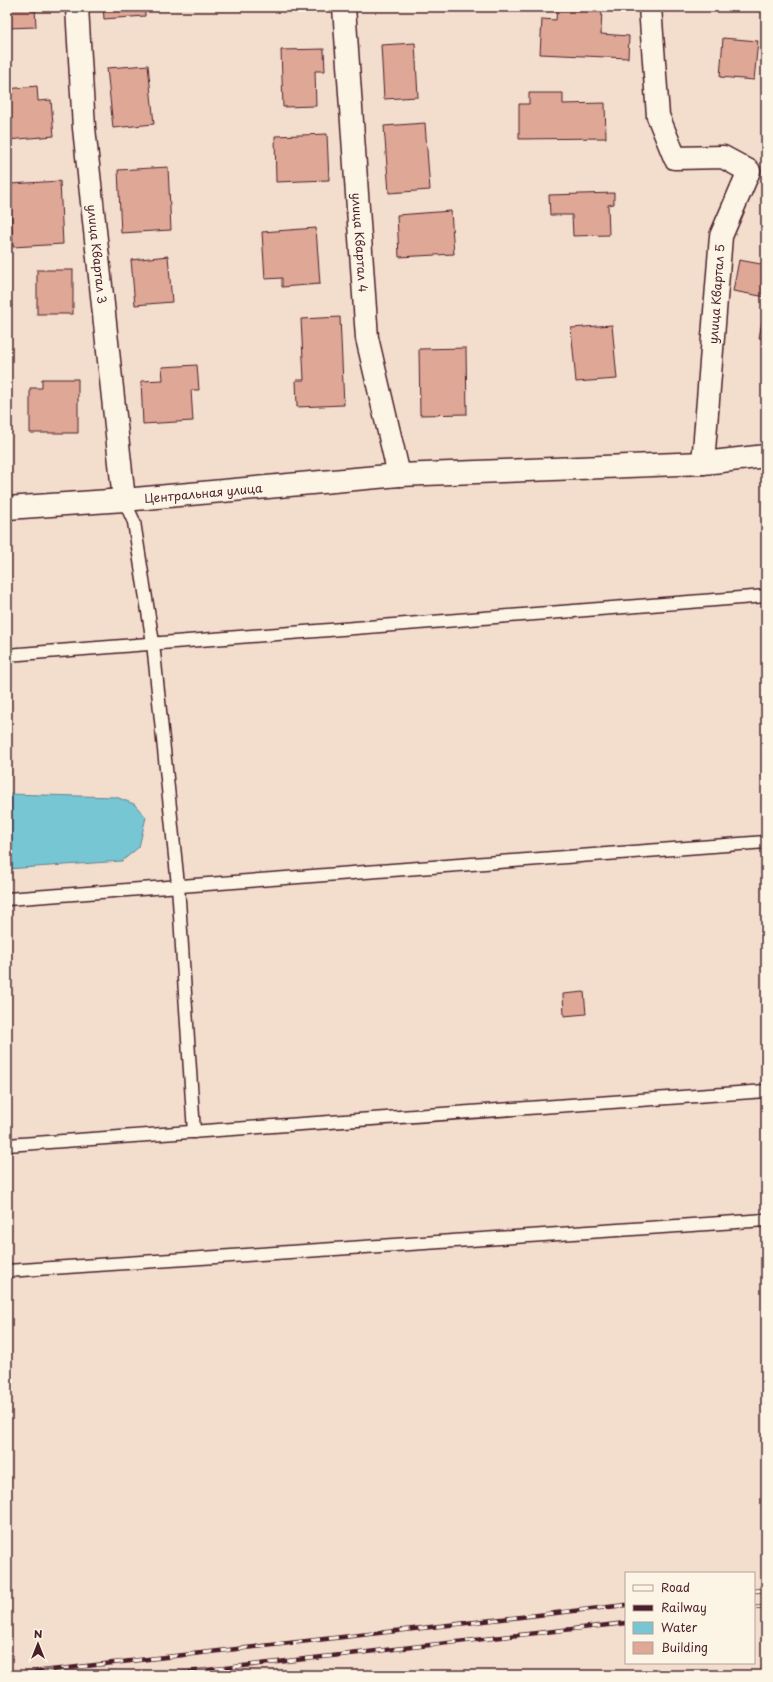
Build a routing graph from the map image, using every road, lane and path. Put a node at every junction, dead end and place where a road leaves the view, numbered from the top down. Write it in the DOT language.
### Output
graph roads {
  1 [pos="77,7"];
  2 [pos="344,7"];
  3 [pos="650,7"];
  4 [pos="766,456"];
  5 [pos="703,463"];
  6 [pos="399,475"];
  7 [pos="124,500"];
  8 [pos="7,508"];
  9 [pos="766,596"];
  10 [pos="153,643"];
  11 [pos="7,655"];
  12 [pos="766,842"];
  13 [pos="178,885"];
  14 [pos="7,899"];
  15 [pos="766,1091"];
  16 [pos="194,1132"];
  17 [pos="7,1145"];
  18 [pos="766,1220"];
  19 [pos="7,1271"];
  1 -- 7 [label="street, улица Квартал 3"];
  2 -- 6 [label="street, улица Квартал 4"];
  3 -- 5 [label="street, улица Квартал 5"];
  4 -- 5 [label="street, Центральная улица"];
  5 -- 6 [label="street, Центральная улица"];
  6 -- 7 [label="street, Центральная улица"];
  7 -- 8 [label="street, Центральная улица"];
  7 -- 10 [label="lane"];
  9 -- 10 [label="lane"];
  10 -- 11 [label="lane"];
  10 -- 13 [label="lane"];
  12 -- 13 [label="lane"];
  13 -- 14 [label="lane"];
  13 -- 16 [label="lane"];
  15 -- 16 [label="lane"];
  16 -- 17 [label="lane"];
  18 -- 19 [label="lane"];
}
